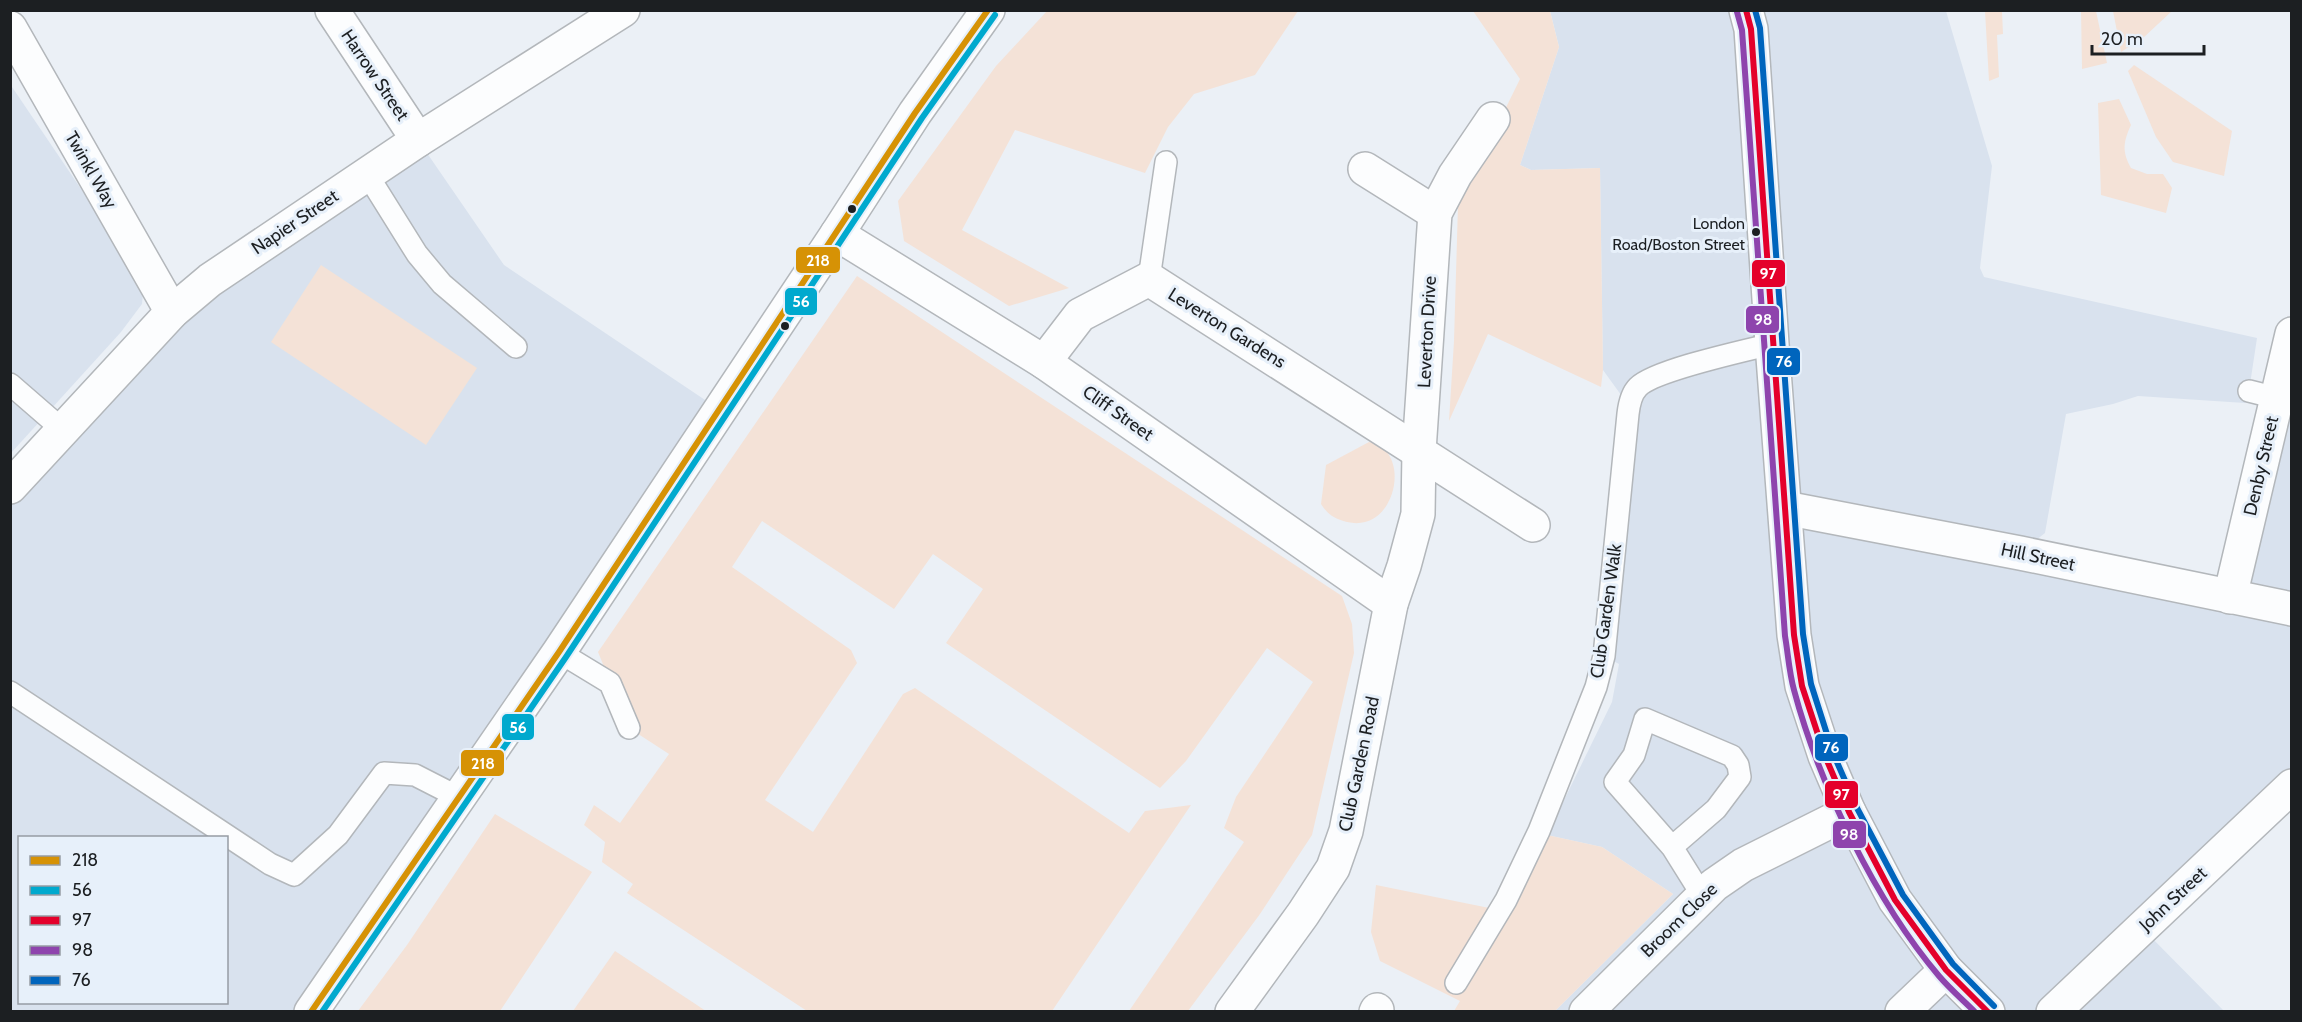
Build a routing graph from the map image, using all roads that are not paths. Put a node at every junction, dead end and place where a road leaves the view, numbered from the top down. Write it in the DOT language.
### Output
graph roads {
  1 [pos="332,10"];
  2 [pos="623,10"];
  3 [pos="988,10"];
  4 [pos="1750,16"];
  5 [pos="10,28"];
  6 [pos="1493,119"];
  7 [pos="418,140"];
  8 [pos="1166,162"];
  9 [pos="1365,169"];
  10 [pos="367,174"];
  11 [pos="1434,213"];
  12 [pos="837,234"];
  13 [pos="1149,279"];
  14 [pos="172,312"];
  15 [pos="2292,334"];
  16 [pos="1772,344"];
  17 [pos="516,347"];
  18 [pos="1044,362"];
  19 [pos="10,384"];
  20 [pos="63,430"];
  21 [pos="1419,451"];
  22 [pos="10,488"];
  23 [pos="1785,508"];
  24 [pos="1533,525"];
  25 [pos="2230,597"];
  26 [pos="1391,604"];
  27 [pos="2292,609"];
  28 [pos="559,652"];
  29 [pos="10,692"];
  30 [pos="629,728"];
  31 [pos="2292,786"];
  32 [pos="458,797"];
  33 [pos="1849,812"];
  34 [pos="228,836"];
  35 [pos="228,836"];
  36 [pos="1672,847"];
  37 [pos="1702,895"];
  38 [pos="1946,970"];
  39 [pos="1456,983"];
  40 [pos="311,1011"];
  41 [pos="1232,1011"];
  42 [pos="1586,1011"];
  43 [pos="1902,1011"];
  44 [pos="1988,1011"];
  45 [pos="2053,1011"];
  1 -- 7 [label="street, Harrow Street"];
  2 -- 7 [label="street, Napier Street"];
  3 -- 12 [label="street"];
  4 -- 16 [label="street"];
  5 -- 14 [label="street, Twinkl Way"];
  6 -- 11 [label="street, Leverton Drive"];
  7 -- 10 [label="street, Napier Street"];
  8 -- 13 [label="lane"];
  9 -- 11 [label="street"];
  10 -- 14 [label="street, Napier Street"];
  10 -- 17 [label="lane"];
  11 -- 21 [label="street, Leverton Drive"];
  12 -- 18 [label="street, Cliff Street"];
  12 -- 28 [label="street"];
  13 -- 18 [label="street, Leverton Gardens"];
  13 -- 21 [label="street, Leverton Gardens"];
  14 -- 20 [label="street, Napier Street"];
  15 -- 25 [label="street, Denby Street"];
  16 -- 23 [label="street"];
  16 -- 39 [label="lane, Club Garden Walk"];
  18 -- 26 [label="street, Cliff Street"];
  19 -- 20 [label="lane"];
  20 -- 22 [label="street, Napier Street"];
  21 -- 24 [label="street, Leverton Gardens"];
  21 -- 26 [label="street"];
  23 -- 25 [label="street, Hill Street"];
  23 -- 33 [label="street"];
  25 -- 27 [label="street, Hill Street"];
  26 -- 41 [label="street, Club Garden Road"];
  28 -- 30 [label="lane"];
  28 -- 32 [label="street"];
  29 -- 34 [label="lane"];
  31 -- 45 [label="street, John Street"];
  32 -- 35 [label="lane"];
  32 -- 40 [label="street"];
  33 -- 37 [label="street, Broom Close"];
  33 -- 38 [label="street"];
  36 -- 36 [label="lane"];
  36 -- 37 [label="lane"];
  37 -- 42 [label="street, Broom Close"];
  38 -- 43 [label="street"];
  38 -- 44 [label="street"];
}
